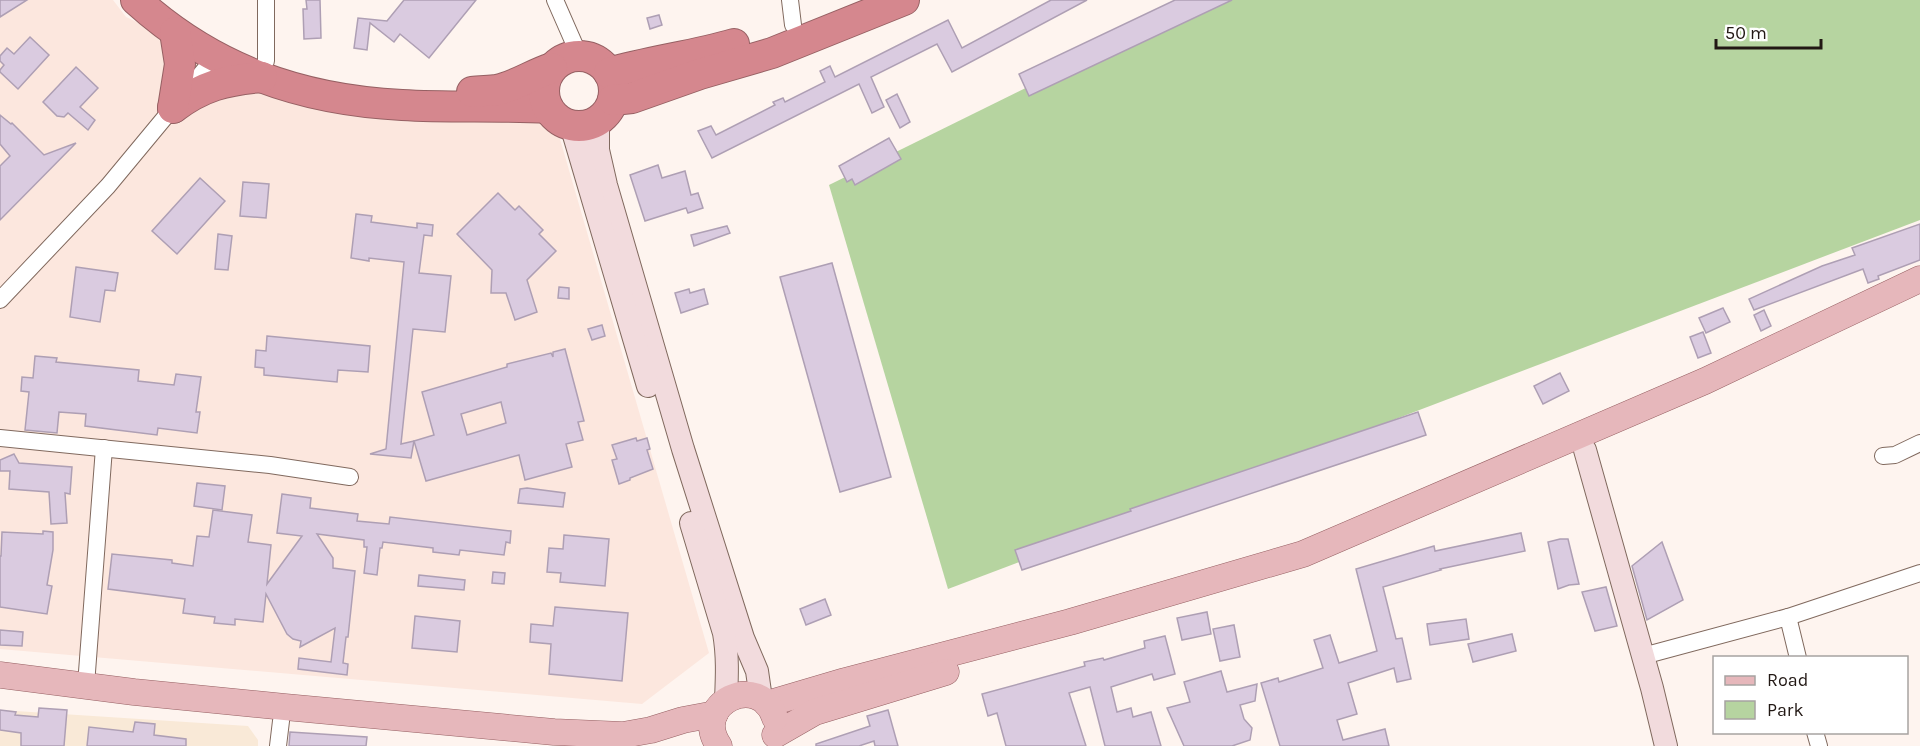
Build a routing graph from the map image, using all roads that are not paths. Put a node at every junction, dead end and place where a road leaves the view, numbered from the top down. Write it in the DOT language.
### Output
graph roads {
  1 [pos="136,0"];
  2 [pos="161,0"];
  3 [pos="266,0"];
  4 [pos="555,0"];
  5 [pos="856,0"];
  6 [pos="904,0"];
  7 [pos="792,13"];
  8 [pos="175,32"];
  9 [pos="215,57"];
  10 [pos="580,57"];
  11 [pos="552,68"];
  12 [pos="264,69"];
  13 [pos="588,105"];
  14 [pos="173,108"];
  15 [pos="1920,279"];
  16 [pos="1920,297"];
  17 [pos="0,300"];
  18 [pos="0,438"];
  19 [pos="1920,443"];
  20 [pos="104,448"];
  21 [pos="1585,450"];
  22 [pos="1883,456"];
  23 [pos="350,477"];
  24 [pos="1920,573"];
  25 [pos="1788,617"];
  26 [pos="1642,656"];
  27 [pos="1798,656"];
  28 [pos="962,659"];
  29 [pos="0,675"];
  30 [pos="86,685"];
  31 [pos="0,690"];
  32 [pos="764,702"];
  33 [pos="720,707"];
  34 [pos="281,721"];
  35 [pos="772,740"];
  36 [pos="278,746"];
  37 [pos="532,746"];
  38 [pos="719,746"];
  39 [pos="1666,746"];
  1 -- 8 [label="highway"];
  2 -- 12 [label="highway"];
  3 -- 12 [label="street"];
  4 -- 10 [label="street"];
  5 -- 7 [label="highway"];
  6 -- 13 [label="highway"];
  7 -- 13 [label="highway"];
  8 -- 9 [label="highway"];
  8 -- 14 [label="highway"];
  9 -- 12 [label="highway"];
  9 -- 14 [label="street"];
  10 -- 11 [label="highway"];
  10 -- 13 [label="highway"];
  11 -- 12 [label="highway"];
  11 -- 13 [label="highway"];
  12 -- 13 [label="highway"];
  12 -- 14 [label="highway"];
  13 -- 32 [label="main road"];
  13 -- 33 [label="main road"];
  14 -- 17 [label="street"];
  15 -- 28 [label="main road"];
  16 -- 21 [label="main road"];
  18 -- 20 [label="street"];
  19 -- 22 [label="street"];
  20 -- 23 [label="street"];
  20 -- 30 [label="street"];
  21 -- 26 [label="main road"];
  21 -- 28 [label="main road"];
  24 -- 25 [label="street"];
  25 -- 26 [label="street"];
  25 -- 27 [label="street"];
  26 -- 39 [label="main road"];
  28 -- 32 [label="main road"];
  28 -- 35 [label="main road"];
  29 -- 30 [label="main road"];
  30 -- 33 [label="main road"];
  31 -- 34 [label="main road"];
  32 -- 33 [label="main road"];
  32 -- 35 [label="main road"];
  33 -- 38 [label="main road"];
  34 -- 36 [label="street"];
  34 -- 37 [label="main road"];
}
